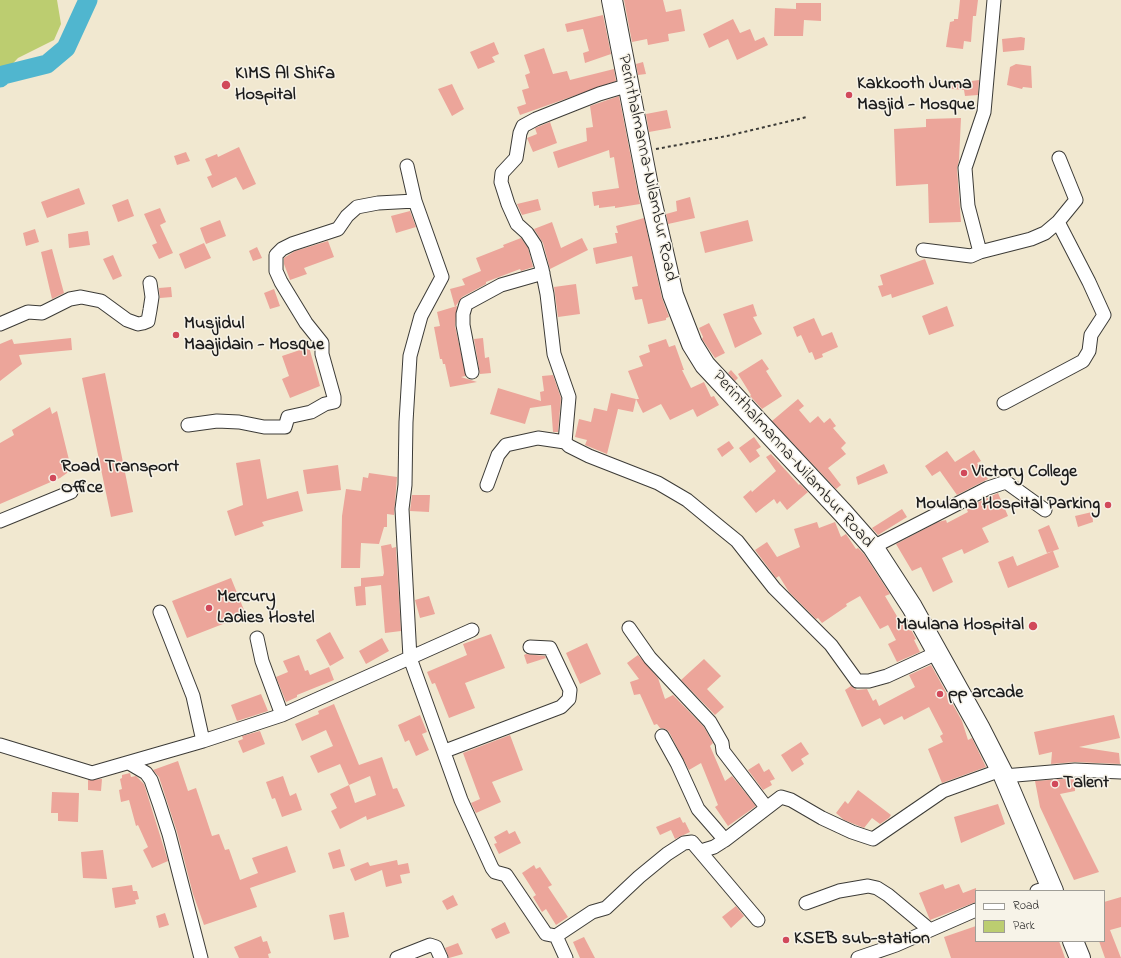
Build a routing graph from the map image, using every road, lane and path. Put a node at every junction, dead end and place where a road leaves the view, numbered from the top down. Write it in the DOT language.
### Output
graph roads {
  1 [pos="612,0"];
  2 [pos="994,0"];
  3 [pos="629,85"];
  4 [pos="807,117"];
  5 [pos="643,151"];
  6 [pos="1059,158"];
  7 [pos="407,166"];
  8 [pos="415,201"];
  9 [pos="1058,222"];
  10 [pos="923,250"];
  11 [pos="980,252"];
  12 [pos="543,273"];
  13 [pos="150,284"];
  14 [pos="0,324"];
  15 [pos="472,372"];
  16 [pos="1004,403"];
  17 [pos="188,425"];
  18 [pos="565,442"];
  19 [pos="487,485"];
  20 [pos="71,492"];
  21 [pos="1045,510"];
  22 [pos="0,521"];
  23 [pos="873,547"];
  24 [pos="160,612"];
  25 [pos="629,628"];
  26 [pos="472,630"];
  27 [pos="257,638"];
  28 [pos="530,646"];
  29 [pos="939,652"];
  30 [pos="410,658"];
  31 [pos="282,714"];
  32 [pos="662,736"];
  33 [pos="203,741"];
  34 [pos="0,745"];
  35 [pos="445,752"];
  36 [pos="129,762"];
  37 [pos="1121,772"];
  38 [pos="1002,773"];
  39 [pos="766,807"];
  40 [pos="725,840"];
  41 [pos="701,851"];
  42 [pos="1047,890"];
  43 [pos="806,903"];
  44 [pos="975,910"];
  45 [pos="758,920"];
  46 [pos="930,930"];
  47 [pos="556,936"];
  48 [pos="1073,942"];
  49 [pos="201,958"];
  50 [pos="397,958"];
  51 [pos="441,958"];
  52 [pos="566,958"];
  53 [pos="858,958"];
  54 [pos="1080,958"];
  1 -- 3 [label="main road, Perinthalmanna-Nilambur Road"];
  2 -- 11 [label="street"];
  3 -- 5 [label="main road, Perinthalmanna-Nilambur Road"];
  3 -- 12 [label="street"];
  4 -- 5 [label="path"];
  5 -- 23 [label="main road, Perinthalmanna-Nilambur Road"];
  6 -- 9 [label="street"];
  7 -- 8 [label="street"];
  8 -- 17 [label="street"];
  8 -- 30 [label="street"];
  9 -- 11 [label="street"];
  9 -- 16 [label="street"];
  10 -- 11 [label="street"];
  12 -- 15 [label="street"];
  12 -- 18 [label="street"];
  13 -- 14 [label="street"];
  18 -- 19 [label="street"];
  18 -- 29 [label="street"];
  20 -- 22 [label="street"];
  21 -- 23 [label="street"];
  23 -- 29 [label="main road, Perinthalmanna-Nilambur Road"];
  24 -- 33 [label="street"];
  25 -- 39 [label="street"];
  26 -- 30 [label="street"];
  27 -- 31 [label="street"];
  28 -- 35 [label="street"];
  29 -- 38 [label="main road, Perinthalmanna-Nilambur Road"];
  30 -- 31 [label="street"];
  30 -- 35 [label="street"];
  31 -- 33 [label="street"];
  32 -- 40 [label="street"];
  33 -- 36 [label="street"];
  34 -- 36 [label="street"];
  35 -- 47 [label="street"];
  36 -- 49 [label="street"];
  37 -- 38 [label="street"];
  38 -- 39 [label="street"];
  38 -- 42 [label="main road, Perinthalmanna-Nilambur Road"];
  39 -- 40 [label="street"];
  40 -- 41 [label="street"];
  41 -- 45 [label="street"];
  41 -- 47 [label="street"];
  43 -- 46 [label="street"];
  44 -- 46 [label="street"];
  46 -- 53 [label="street"];
  47 -- 52 [label="street"];
  48 -- 54 [label="main road"];
  50 -- 51 [label="street"];
}
